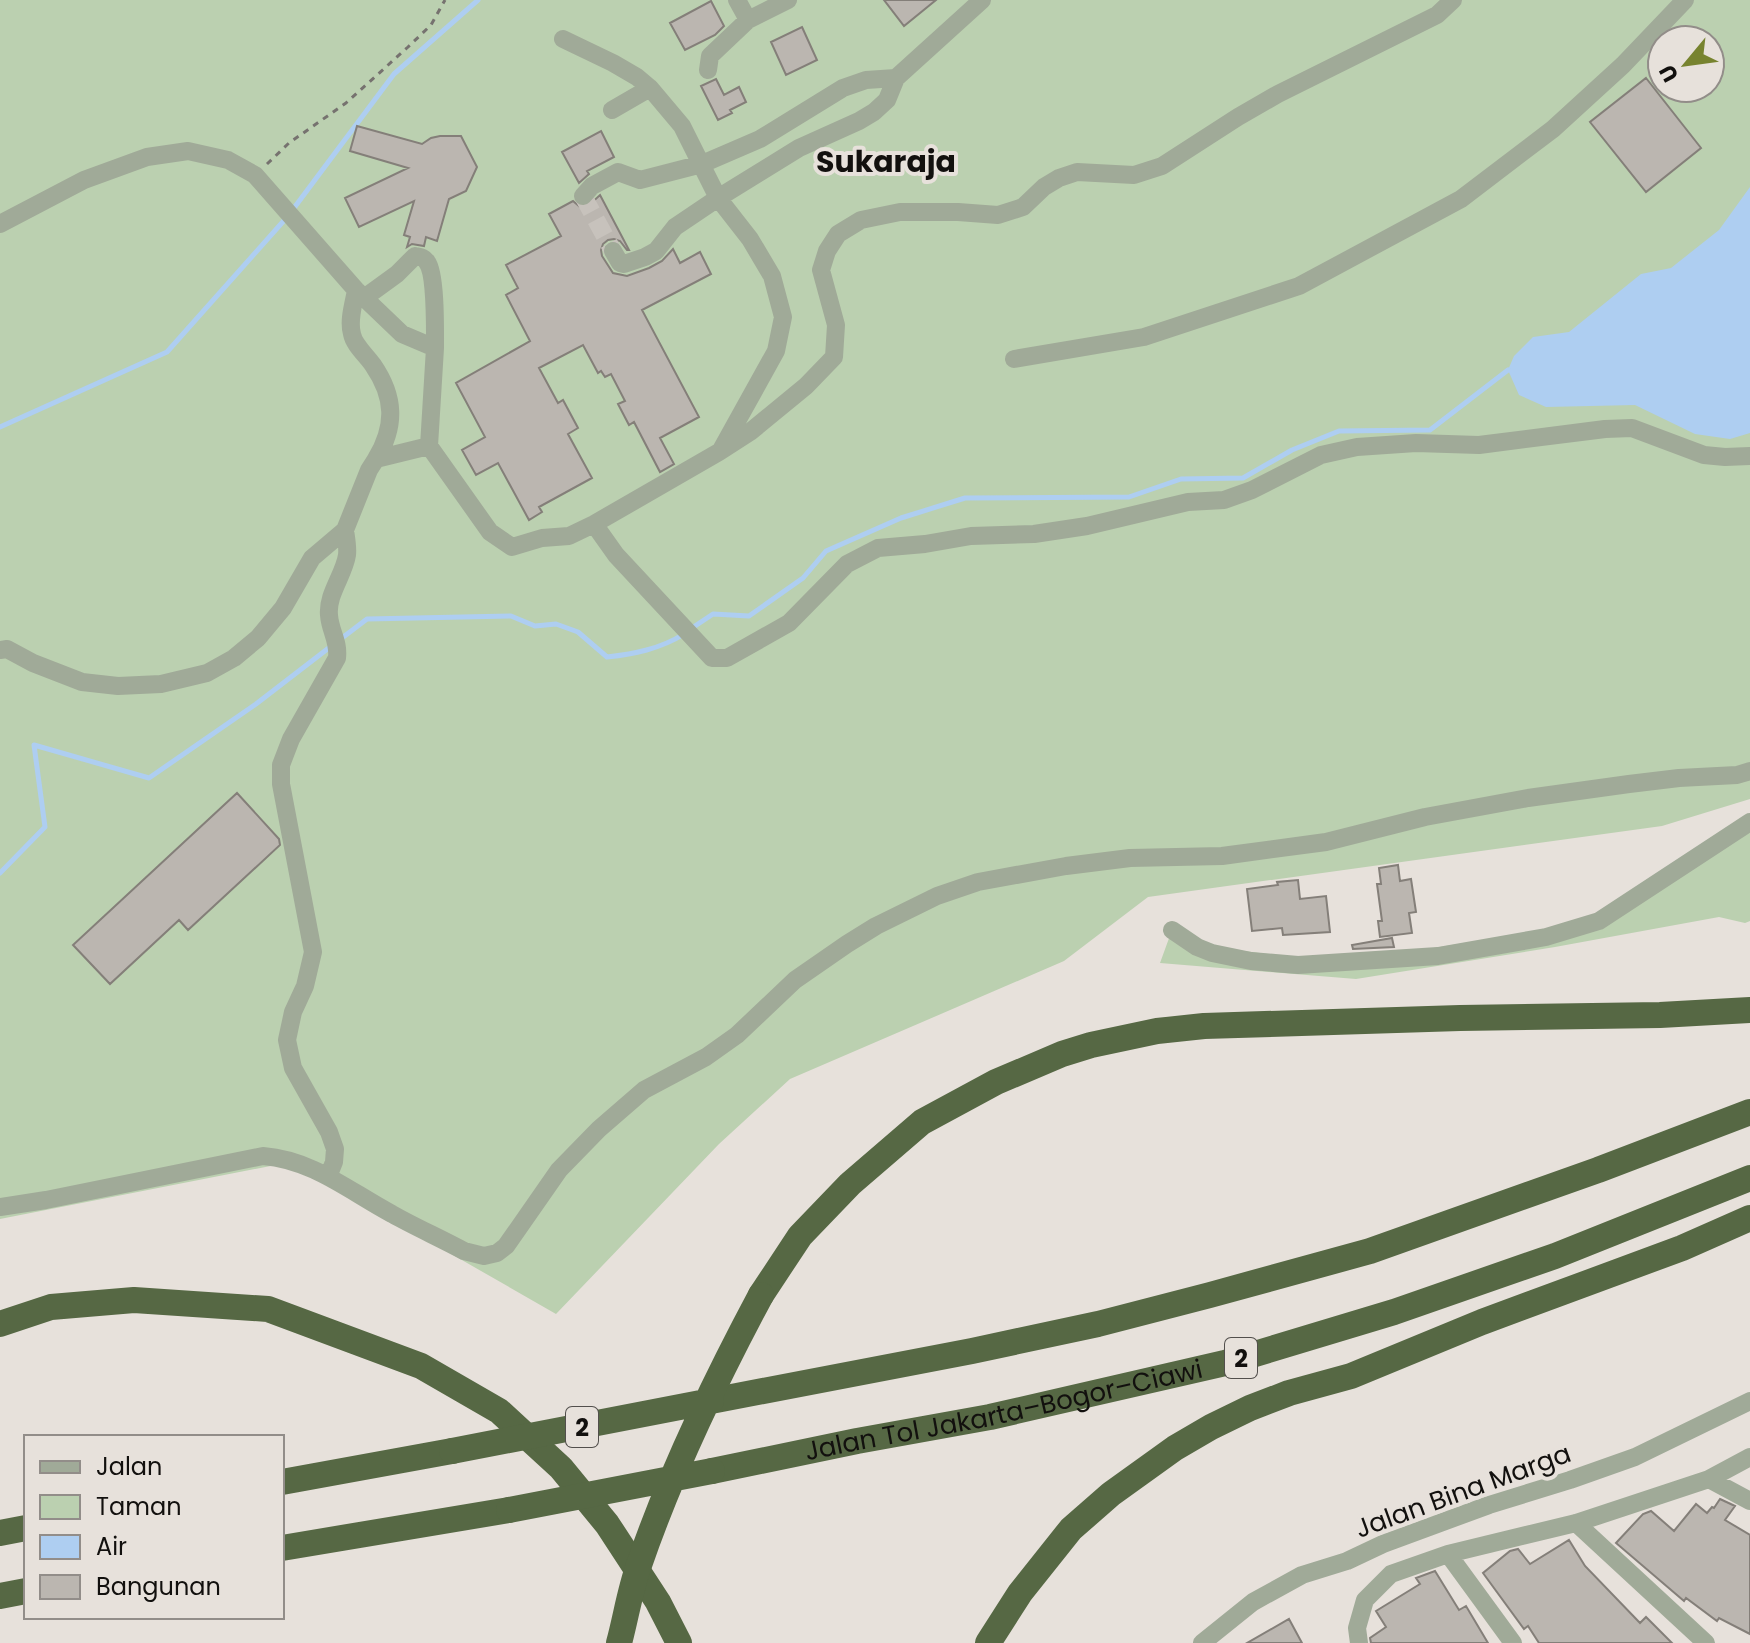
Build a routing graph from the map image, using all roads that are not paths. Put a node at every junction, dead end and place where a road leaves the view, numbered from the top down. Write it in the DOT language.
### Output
graph roads {
  1 [pos="737,0"];
  2 [pos="788,0"];
  3 [pos="982,0"];
  4 [pos="1453,0"];
  5 [pos="1685,0"];
  6 [pos="765,4"];
  7 [pos="748,20"];
  8 [pos="563,39"];
  9 [pos="708,70"];
  10 [pos="896,78"];
  11 [pos="650,88"];
  12 [pos="612,110"];
  13 [pos="702,164"];
  14 [pos="583,196"];
  15 [pos="718,198"];
  16 [pos="0,224"];
  17 [pos="613,251"];
  18 [pos="360,294"];
  19 [pos="435,348"];
  20 [pos="1014,359"];
  21 [pos="429,446"];
  22 [pos="719,452"];
  23 [pos="1750,456"];
  24 [pos="376,459"];
  25 [pos="594,524"];
  26 [pos="345,530"];
  27 [pos="0,650"];
  28 [pos="1750,771"];
  29 [pos="1750,822"];
  30 [pos="1172,930"];
  31 [pos="1750,1010"];
  32 [pos="1750,1112"];
  33 [pos="328,1177"];
  34 [pos="1750,1178"];
  35 [pos="0,1207"];
  36 [pos="1750,1218"];
  37 [pos="0,1324"];
  38 [pos="1750,1401"];
  39 [pos="1750,1457"];
  40 [pos="1709,1479"];
  41 [pos="284,1482"];
  42 [pos="1750,1501"];
  43 [pos="1576,1523"];
  44 [pos="24,1528"];
  45 [pos="0,1533"];
  46 [pos="284,1548"];
  47 [pos="1448,1554"];
  48 [pos="24,1591"];
  49 [pos="0,1596"];
  50 [pos="619,1643"];
  51 [pos="679,1643"];
  52 [pos="988,1643"];
  53 [pos="1202,1643"];
  54 [pos="1359,1643"];
  55 [pos="1513,1643"];
  56 [pos="1706,1643"];
  1 -- 7 [label="street"];
  2 -- 6 [label="street"];
  3 -- 10 [label="street"];
  4 -- 22 [label="street"];
  5 -- 20 [label="street"];
  6 -- 7 [label="street"];
  7 -- 9 [label="street"];
  8 -- 11 [label="street"];
  10 -- 13 [label="street"];
  10 -- 15 [label="street"];
  11 -- 12 [label="street"];
  11 -- 13 [label="street"];
  13 -- 14 [label="street"];
  13 -- 15 [label="street"];
  15 -- 17 [label="street"];
  15 -- 22 [label="street"];
  16 -- 18 [label="street"];
  18 -- 19 [label="street"];
  18 -- 19 [label="street"];
  18 -- 24 [label="street"];
  19 -- 21 [label="street"];
  21 -- 24 [label="street"];
  21 -- 25 [label="street"];
  22 -- 25 [label="street"];
  23 -- 25 [label="street"];
  24 -- 26 [label="street"];
  26 -- 27 [label="street"];
  26 -- 33 [label="street"];
  28 -- 33 [label="street"];
  29 -- 30 [label="street"];
  31 -- 50 [label="highway, bridge"];
  32 -- 41 [label="highway, 2, bridge"];
  33 -- 35 [label="street"];
  34 -- 46 [label="highway, Jalan Tol Jakarta–Bogor–Ciawi / 2, bridge"];
  36 -- 52 [label="highway"];
  37 -- 51 [label="highway"];
  38 -- 53 [label="street, Jalan Bina Marga"];
  39 -- 40 [label="street"];
  40 -- 42 [label="street"];
  40 -- 43 [label="street"];
  43 -- 47 [label="street"];
  43 -- 56 [label="street"];
  44 -- 45 [label="highway"];
  47 -- 54 [label="street"];
  47 -- 55 [label="street"];
  48 -- 49 [label="highway"];
}
